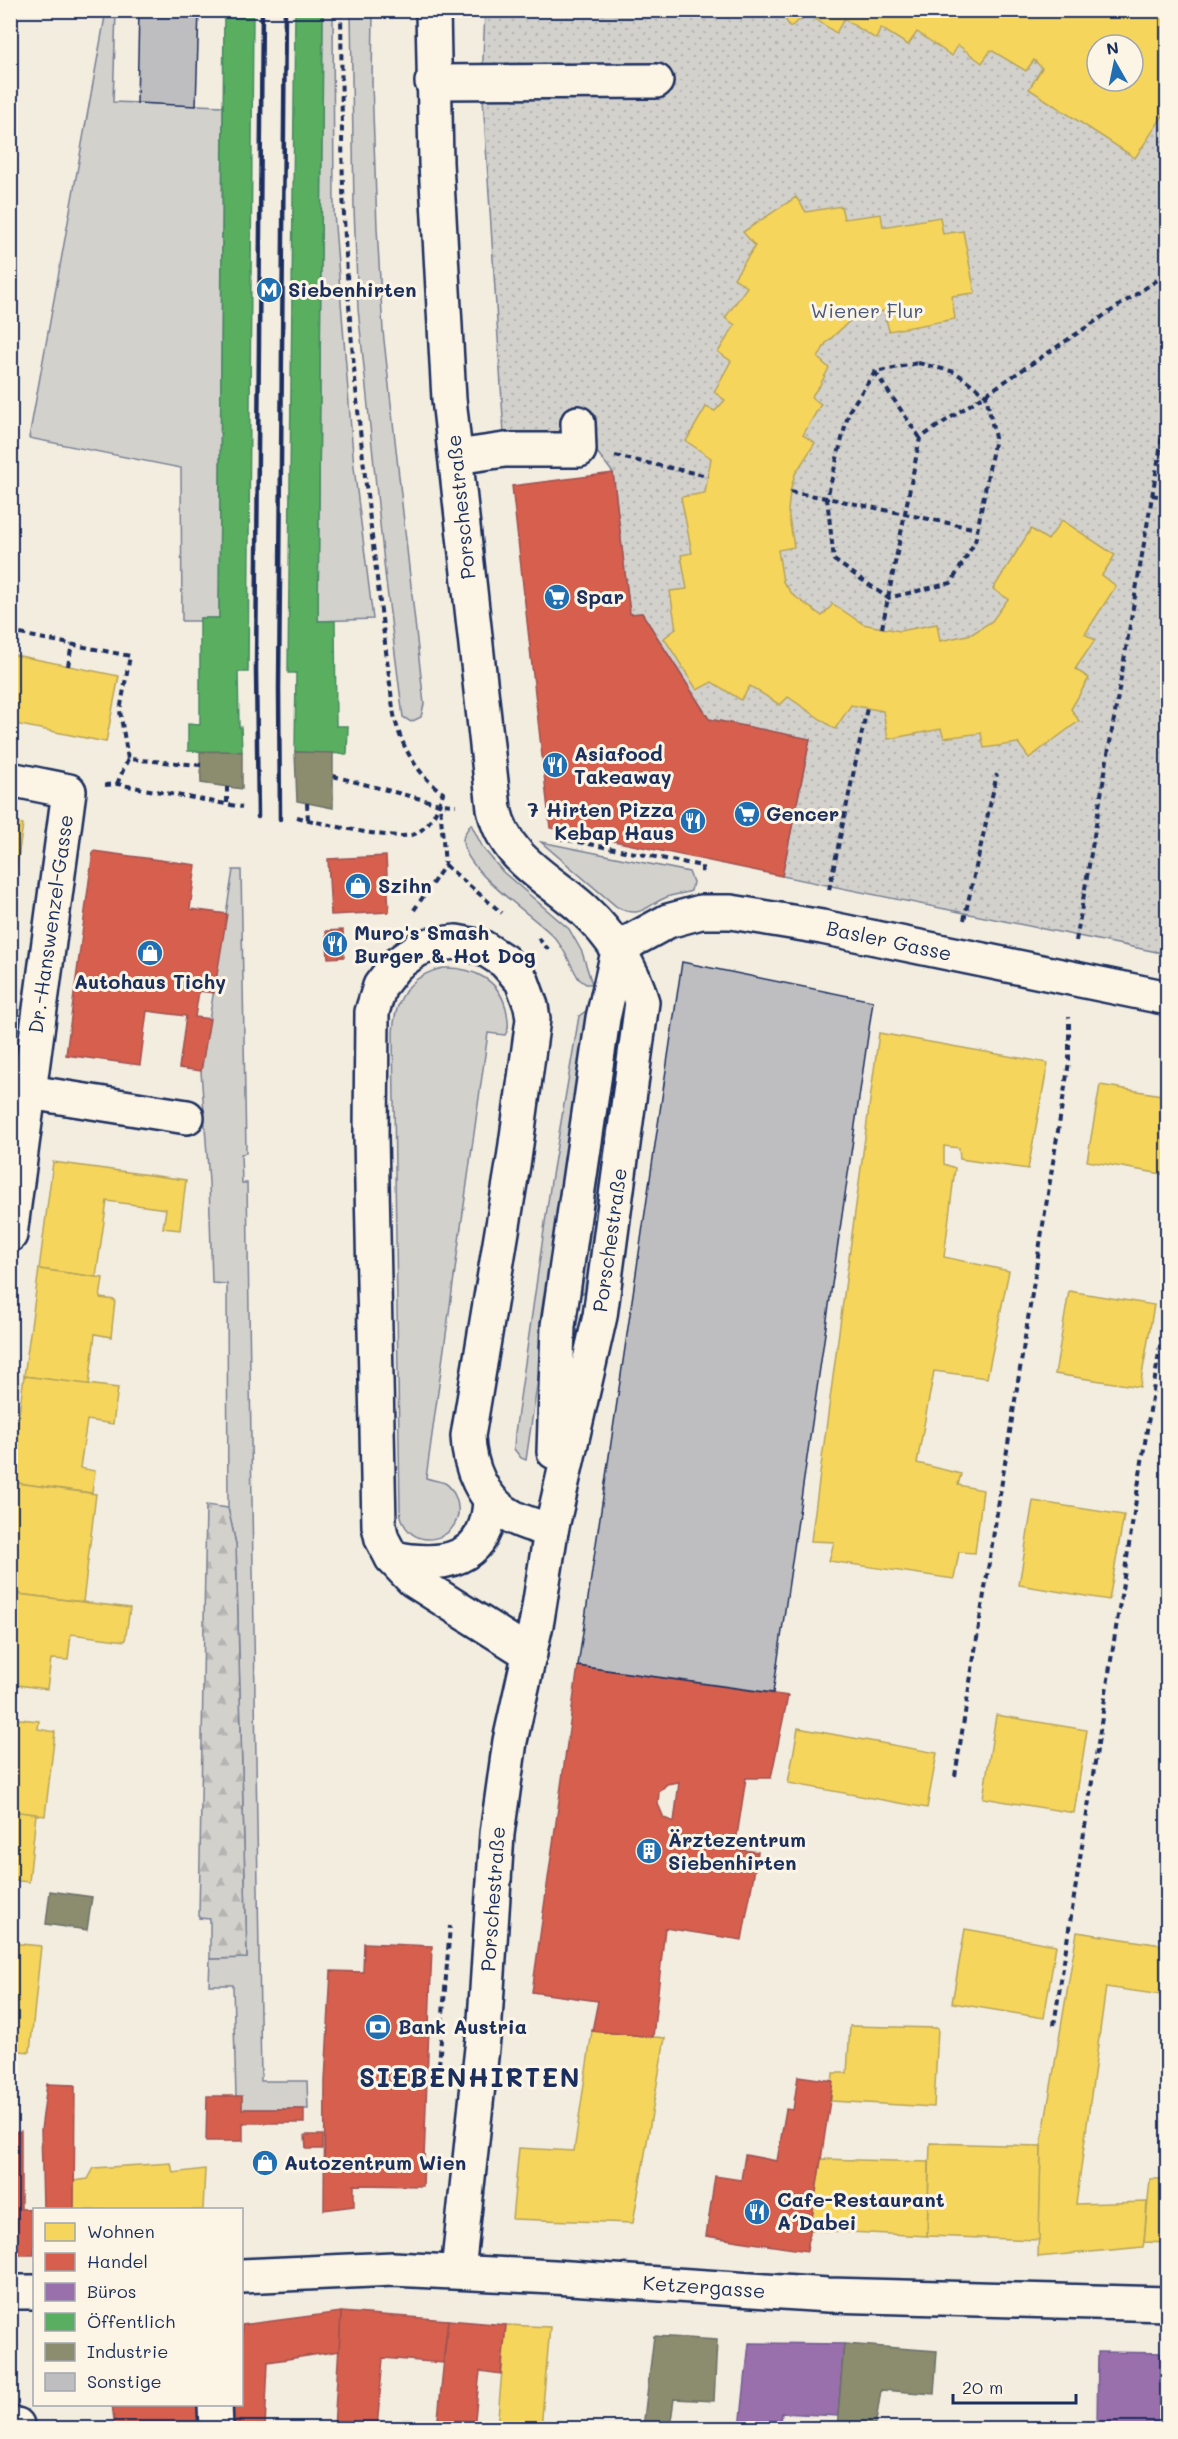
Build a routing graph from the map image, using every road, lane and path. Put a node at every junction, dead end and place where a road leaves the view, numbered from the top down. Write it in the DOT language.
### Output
graph roads {
  1 [pos="341,10"];
  2 [pos="433,10"];
  3 [pos="656,81"];
  4 [pos="432,82"];
  5 [pos="1167,273"];
  6 [pos="875,372"];
  7 [pos="986,395"];
  8 [pos="1167,404"];
  9 [pos="579,436"];
  10 [pos="920,438"];
  11 [pos="456,457"];
  12 [pos="708,476"];
  13 [pos="790,492"];
  14 [pos="1152,495"];
  15 [pos="827,498"];
  16 [pos="1167,498"];
  17 [pos="904,514"];
  18 [pos="977,529"];
  19 [pos="888,598"];
  20 [pos="882,628"];
  21 [pos="10,632"];
  22 [pos="72,644"];
  23 [pos="68,666"];
  24 [pos="867,708"];
  25 [pos="128,759"];
  26 [pos="201,765"];
  27 [pos="997,774"];
  28 [pos="333,776"];
  29 [pos="10,779"];
  30 [pos="117,784"];
  31 [pos="227,787"];
  32 [pos="140,788"];
  33 [pos="227,803"];
  34 [pos="307,803"];
  35 [pos="440,804"];
  36 [pos="242,807"];
  37 [pos="297,817"];
  38 [pos="308,820"];
  39 [pos="556,838"];
  40 [pos="445,865"];
  41 [pos="701,912"];
  42 [pos="411,914"];
  43 [pos="504,914"];
  44 [pos="822,927"];
  45 [pos="536,937"];
  46 [pos="618,951"];
  47 [pos="956,956"];
  48 [pos="554,957"];
  49 [pos="1069,979"];
  50 [pos="1167,998"];
  51 [pos="29,1092"];
  52 [pos="187,1117"];
  53 [pos="10,1235"];
  54 [pos="1167,1295"];
  55 [pos="490,1498"];
  56 [pos="551,1531"];
  57 [pos="392,1558"];
  58 [pos="530,1654"];
  59 [pos="956,1776"];
  60 [pos="1054,2025"];
  61 [pos="458,2271"];
  62 [pos="243,2276"];
  63 [pos="10,2292"];
  64 [pos="33,2292"];
  65 [pos="1167,2304"];
  66 [pos="215,2406"];
  67 [pos="216,2428"];
  1 -- 35 [label="path"];
  2 -- 4 [label="street, Porschestraße"];
  3 -- 4 [label="street"];
  4 -- 11 [label="street, Porschestraße"];
  5 -- 7 [label="path"];
  6 -- 7 [label="path"];
  6 -- 10 [label="path"];
  6 -- 15 [label="path"];
  7 -- 10 [label="path"];
  7 -- 18 [label="path"];
  8 -- 14 [label="path"];
  9 -- 11 [label="street"];
  9 -- 12 [label="path"];
  10 -- 17 [label="path"];
  11 -- 46 [label="street, Porschestraße"];
  13 -- 15 [label="path"];
  14 -- 16 [label="path"];
  14 -- 49 [label="path"];
  15 -- 17 [label="path"];
  15 -- 19 [label="path"];
  17 -- 18 [label="path"];
  17 -- 19 [label="path"];
  18 -- 19 [label="path"];
  19 -- 20 [label="path"];
  21 -- 22 [label="path"];
  22 -- 23 [label="path"];
  22 -- 25 [label="path"];
  24 -- 44 [label="path"];
  25 -- 26 [label="path"];
  25 -- 30 [label="path"];
  27 -- 47 [label="path"];
  28 -- 35 [label="path"];
  29 -- 51 [label="street, Dr.-Hanswenzel-Gasse"];
  31 -- 33 [label="path"];
  32 -- 33 [label="path"];
  33 -- 36 [label="path"];
  34 -- 38 [label="path"];
  35 -- 38 [label="path"];
  35 -- 40 [label="path"];
  37 -- 38 [label="path"];
  39 -- 41 [label="path"];
  40 -- 42 [label="path"];
  40 -- 43 [label="path"];
  41 -- 44 [label="street, Basler Gasse"];
  41 -- 46 [label="street, Basler Gasse"];
  44 -- 47 [label="street, Basler Gasse"];
  45 -- 48 [label="path"];
  46 -- 56 [label="street, Porschestraße"];
  47 -- 49 [label="street, Basler Gasse"];
  49 -- 50 [label="street, Basler Gasse"];
  49 -- 59 [label="path"];
  51 -- 52 [label="street"];
  51 -- 53 [label="street, Dr.-Hanswenzel-Gasse"];
  54 -- 60 [label="path"];
  55 -- 56 [label="street"];
  55 -- 57 [label="street"];
  55 -- 57 [label="street"];
  56 -- 58 [label="street, Porschestraße"];
  57 -- 58 [label="street"];
  58 -- 61 [label="street, Porschestraße"];
  61 -- 62 [label="street, Ketzergasse"];
  61 -- 65 [label="street, Ketzergasse"];
  63 -- 64 [label="street"];
  66 -- 67 [label="street"];
}
